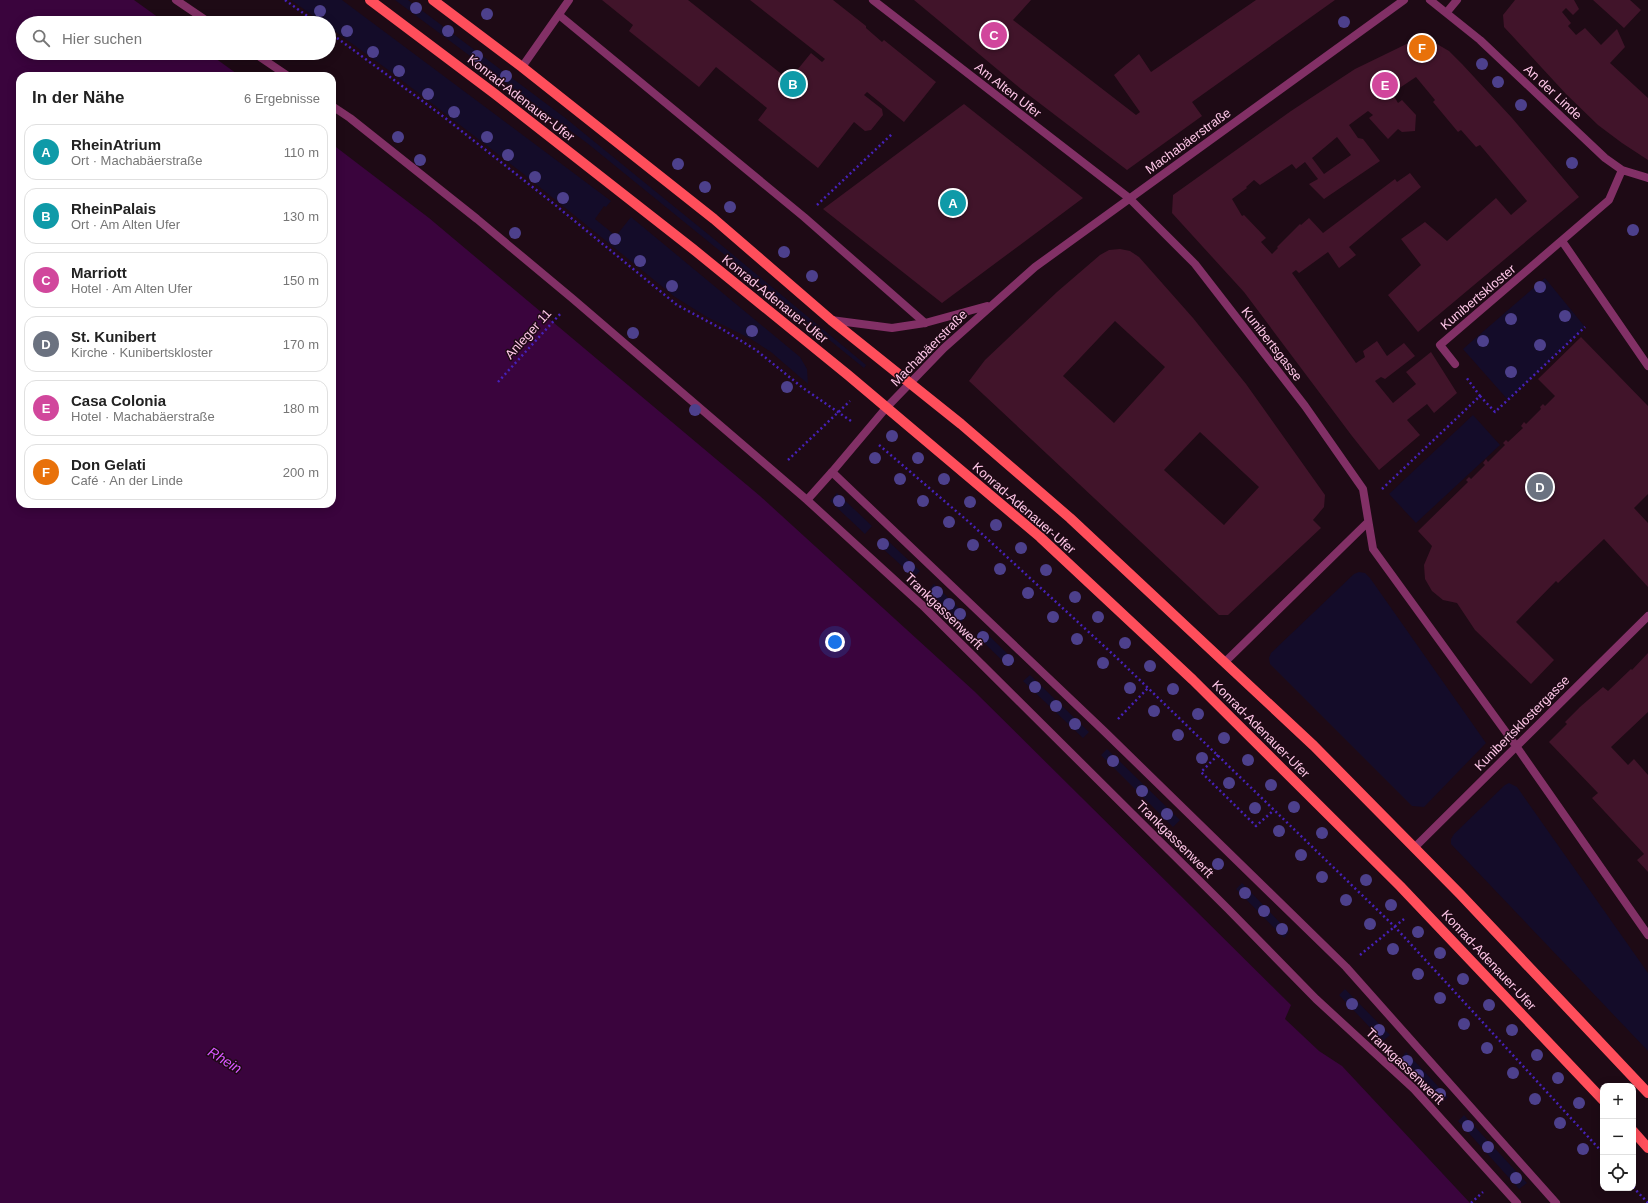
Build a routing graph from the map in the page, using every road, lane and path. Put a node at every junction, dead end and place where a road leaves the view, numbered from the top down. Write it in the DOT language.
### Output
graph roads {
  1 [pos="176,0"];
  2 [pos="285,0"];
  3 [pos="370,0"];
  4 [pos="433,0"];
  5 [pos="569,0"];
  6 [pos="873,0"];
  7 [pos="1404,0"];
  8 [pos="1430,0"];
  9 [pos="1457,0"];
  10 [pos="1447,12"];
  11 [pos="559,15"];
  12 [pos="200,16"];
  13 [pos="307,16"];
  14 [pos="336,37"];
  15 [pos="264,60"];
  16 [pos="522,67"];
  17 [pos="282,72"];
  18 [pos="336,109"];
  19 [pos="892,134"];
  20 [pos="1622,170"];
  21 [pos="1648,178"];
  22 [pos="1129,198"];
  23 [pos="816,206"];
  24 [pos="1562,241"];
  25 [pos="573,299"];
  26 [pos="990,306"];
  27 [pos="831,320"];
  28 [pos="925,323"];
  29 [pos="1585,327"];
  30 [pos="1455,364"];
  31 [pos="1648,366"];
  32 [pos="498,382"];
  33 [pos="910,383"];
  34 [pos="863,388"];
  35 [pos="1480,396"];
  36 [pos="886,408"];
  37 [pos="838,412"];
  38 [pos="866,433"];
  39 [pos="775,472"];
  40 [pos="832,472"];
  41 [pos="807,500"];
  42 [pos="1364,503"];
  43 [pos="1368,522"];
  44 [pos="1648,616"];
  45 [pos="1224,662"];
  46 [pos="1148,688"];
  47 [pos="1118,719"];
  48 [pos="1516,746"];
  49 [pos="1218,755"];
  50 [pos="1274,810"];
  51 [pos="1414,848"];
  52 [pos="1648,935"];
  53 [pos="1377,940"];
  54 [pos="1357,958"];
  55 [pos="1648,1093"];
  56 [pos="1600,1097"];
  57 [pos="1636,1135"];
  58 [pos="1648,1148"];
  59 [pos="1600,1149"];
  60 [pos="1636,1190"];
  61 [pos="1517,1203"];
  62 [pos="1556,1203"];
  63 [pos="1648,1203"];
  1 -- 12 [label="street"];
  2 -- 13 [label="path"];
  3 -- 34 [label="main road, Konrad-Adenauer-Ufer"];
  4 -- 16 [label="main road, Konrad-Adenauer-Ufer"];
  5 -- 11 [label="street"];
  6 -- 22 [label="street, Am Alten Ufer"];
  7 -- 22 [label="street, Machabäerstraße"];
  8 -- 10 [label="street, An der Linde"];
  9 -- 10 [label="street"];
  10 -- 20 [label="street, An der Linde"];
  11 -- 16 [label="street"];
  11 -- 28 [label="street"];
  14 -- 37 [label="path"];
  15 -- 17 [label="street"];
  16 -- 27 [label="main road, Konrad-Adenauer-Ufer"];
  18 -- 25 [label="street, Trankgassenwerft"];
  19 -- 23 [label="path"];
  20 -- 21 [label="street, An der Linde"];
  20 -- 24 [label="street, Kunibertskloster"];
  22 -- 26 [label="street, Machabäerstraße"];
  22 -- 42 [label="street, Kunibertsgasse"];
  24 -- 30 [label="street, Kunibertskloster"];
  24 -- 31 [label="street"];
  25 -- 32 [label="path, Anleger 11"];
  25 -- 39 [label="street, Trankgassenwerft"];
  26 -- 28 [label="street, Machabäerstraße"];
  26 -- 33 [label="street, Machabäerstraße"];
  27 -- 28 [label="street, Machabäerstraße"];
  27 -- 33 [label="main road, Konrad-Adenauer-Ufer"];
  29 -- 35 [label="path"];
  30 -- 35 [label="path"];
  33 -- 36 [label="street, Machabäerstraße"];
  33 -- 45 [label="main road, Konrad-Adenauer-Ufer"];
  34 -- 36 [label="main road, Konrad-Adenauer-Ufer"];
  34 -- 37 [label="path"];
  35 -- 42 [label="path"];
  36 -- 38 [label="street, Machabäerstraße"];
  36 -- 56 [label="main road, Konrad-Adenauer-Ufer"];
  37 -- 38 [label="path"];
  37 -- 39 [label="path"];
  38 -- 40 [label="street, Machabäerstraße"];
  38 -- 46 [label="path"];
  39 -- 41 [label="street, Trankgassenwerft"];
  40 -- 41 [label="street"];
  40 -- 62 [label="street"];
  41 -- 61 [label="street, Trankgassenwerft"];
  42 -- 43 [label="street, Kunibertsgasse"];
  43 -- 45 [label="street, Konrad-Adenauer-Ufer"];
  43 -- 48 [label="street"];
  44 -- 48 [label="street, Kunibertsklostergasse"];
  45 -- 51 [label="main road, Konrad-Adenauer-Ufer"];
  46 -- 47 [label="path"];
  46 -- 49 [label="path"];
  48 -- 51 [label="street, Kunibertsklostergasse"];
  48 -- 52 [label="street"];
  49 -- 50 [label="path"];
  49 -- 50 [label="path"];
  50 -- 59 [label="path"];
  51 -- 55 [label="main road, Konrad-Adenauer-Ufer"];
  53 -- 54 [label="path"];
  57 -- 58 [label="main road"];
  60 -- 63 [label="path"];
}
